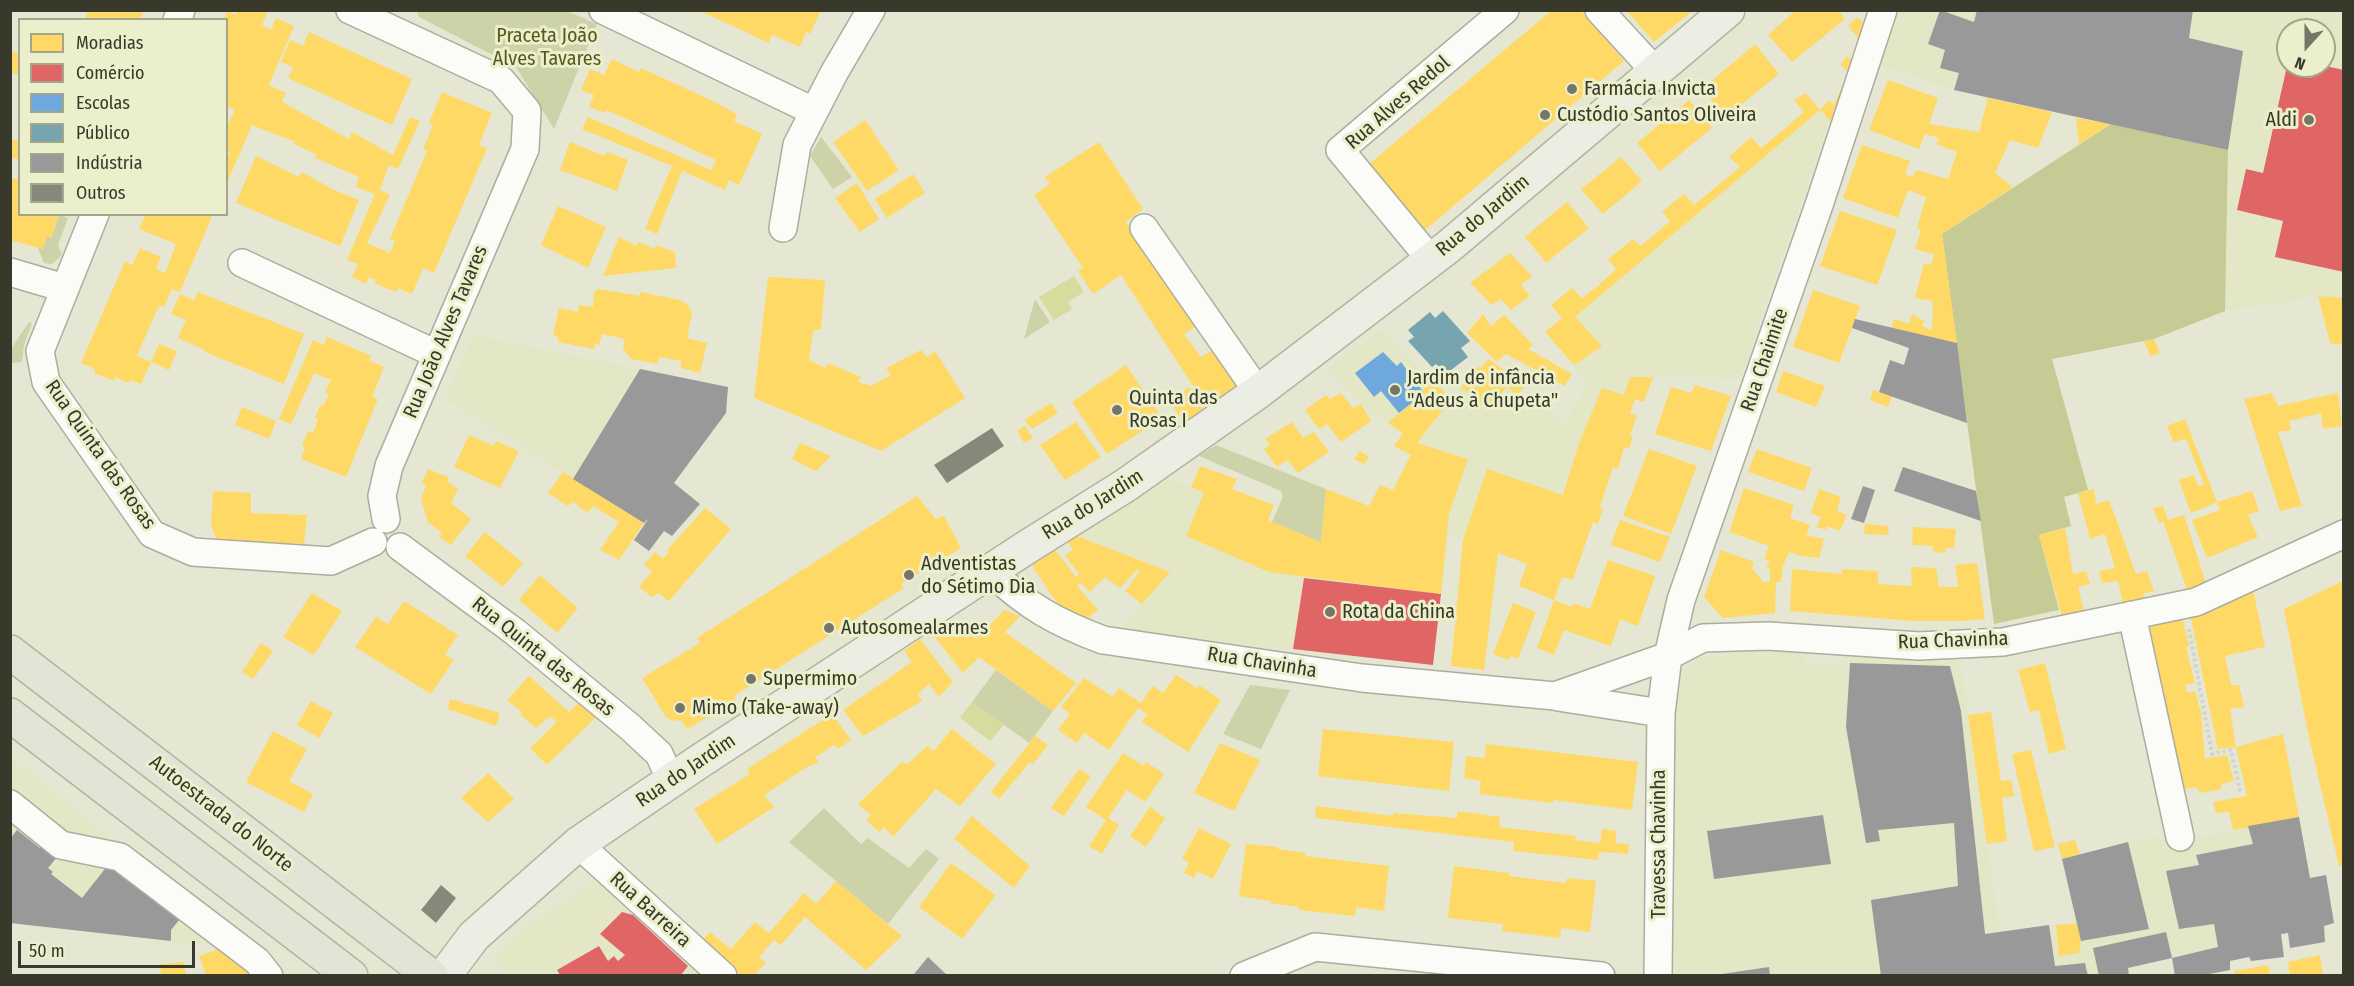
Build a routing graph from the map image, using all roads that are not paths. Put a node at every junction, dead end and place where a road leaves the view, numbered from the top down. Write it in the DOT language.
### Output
graph roads {
  1 [pos="603,10"];
  2 [pos="871,10"];
  3 [pos="1505,10"];
  4 [pos="1599,10"];
  5 [pos="1728,10"];
  6 [pos="1883,10"];
  7 [pos="365,14"];
  8 [pos="1655,71"];
  9 [pos="813,111"];
  10 [pos="94,216"];
  11 [pos="783,228"];
  12 [pos="1144,228"];
  13 [pos="1431,261"];
  14 [pos="242,263"];
  15 [pos="10,272"];
  16 [pos="64,288"];
  17 [pos="436,354"];
  18 [pos="1258,392"];
  19 [pos="386,519"];
  20 [pos="2343,534"];
  21 [pos="373,542"];
  22 [pos="400,547"];
  23 [pos="990,571"];
  24 [pos="2132,615"];
  25 [pos="10,652"];
  26 [pos="1668,656"];
  27 [pos="1555,696"];
  28 [pos="1660,713"];
  29 [pos="10,715"];
  30 [pos="672,780"];
  31 [pos="10,804"];
  32 [pos="2180,837"];
  33 [pos="578,844"];
  34 [pos="269,975"];
  35 [pos="351,975"];
  36 [pos="431,975"];
  37 [pos="444,975"];
  38 [pos="723,975"];
  39 [pos="1244,975"];
  40 [pos="1601,975"];
  41 [pos="1658,975"];
  1 -- 9 [label="street"];
  2 -- 9 [label="street"];
  3 -- 13 [label="street, Rua Alves Redol"];
  4 -- 8 [label="street"];
  5 -- 8 [label="main road, Rua do Jardim"];
  6 -- 26 [label="street, Rua Chaimite"];
  7 -- 17 [label="street, Rua João Alves Tavares"];
  8 -- 13 [label="main road, Rua do Jardim"];
  9 -- 11 [label="street"];
  10 -- 16 [label="street"];
  12 -- 18 [label="street"];
  13 -- 18 [label="main road, Rua do Jardim"];
  14 -- 17 [label="street"];
  15 -- 16 [label="street"];
  16 -- 21 [label="street, Rua Quinta das Rosas"];
  17 -- 19 [label="street, Rua João Alves Tavares"];
  18 -- 23 [label="main road, Rua do Jardim"];
  19 -- 21 [label="street"];
  19 -- 22 [label="street"];
  20 -- 24 [label="street, Rua Chavinha"];
  21 -- 22 [label="street"];
  22 -- 30 [label="street, Rua Quinta das Rosas"];
  23 -- 27 [label="street, Rua Chavinha"];
  23 -- 30 [label="main road, Rua do Jardim"];
  24 -- 26 [label="street, Rua Chavinha"];
  24 -- 32 [label="street"];
  25 -- 36 [label="highway, Autoestrada do Norte"];
  26 -- 27 [label="street, Rua Chavinha"];
  26 -- 28 [label="street, Rua Chaimite"];
  27 -- 28 [label="street, Rua Chavinha"];
  28 -- 41 [label="street, Travessa Chavinha"];
  29 -- 35 [label="highway"];
  30 -- 33 [label="main road, Rua do Jardim"];
  31 -- 34 [label="street"];
  33 -- 37 [label="main road, Rua do Jardim"];
  33 -- 38 [label="street, Rua Barreira"];
  39 -- 40 [label="street"];
}
